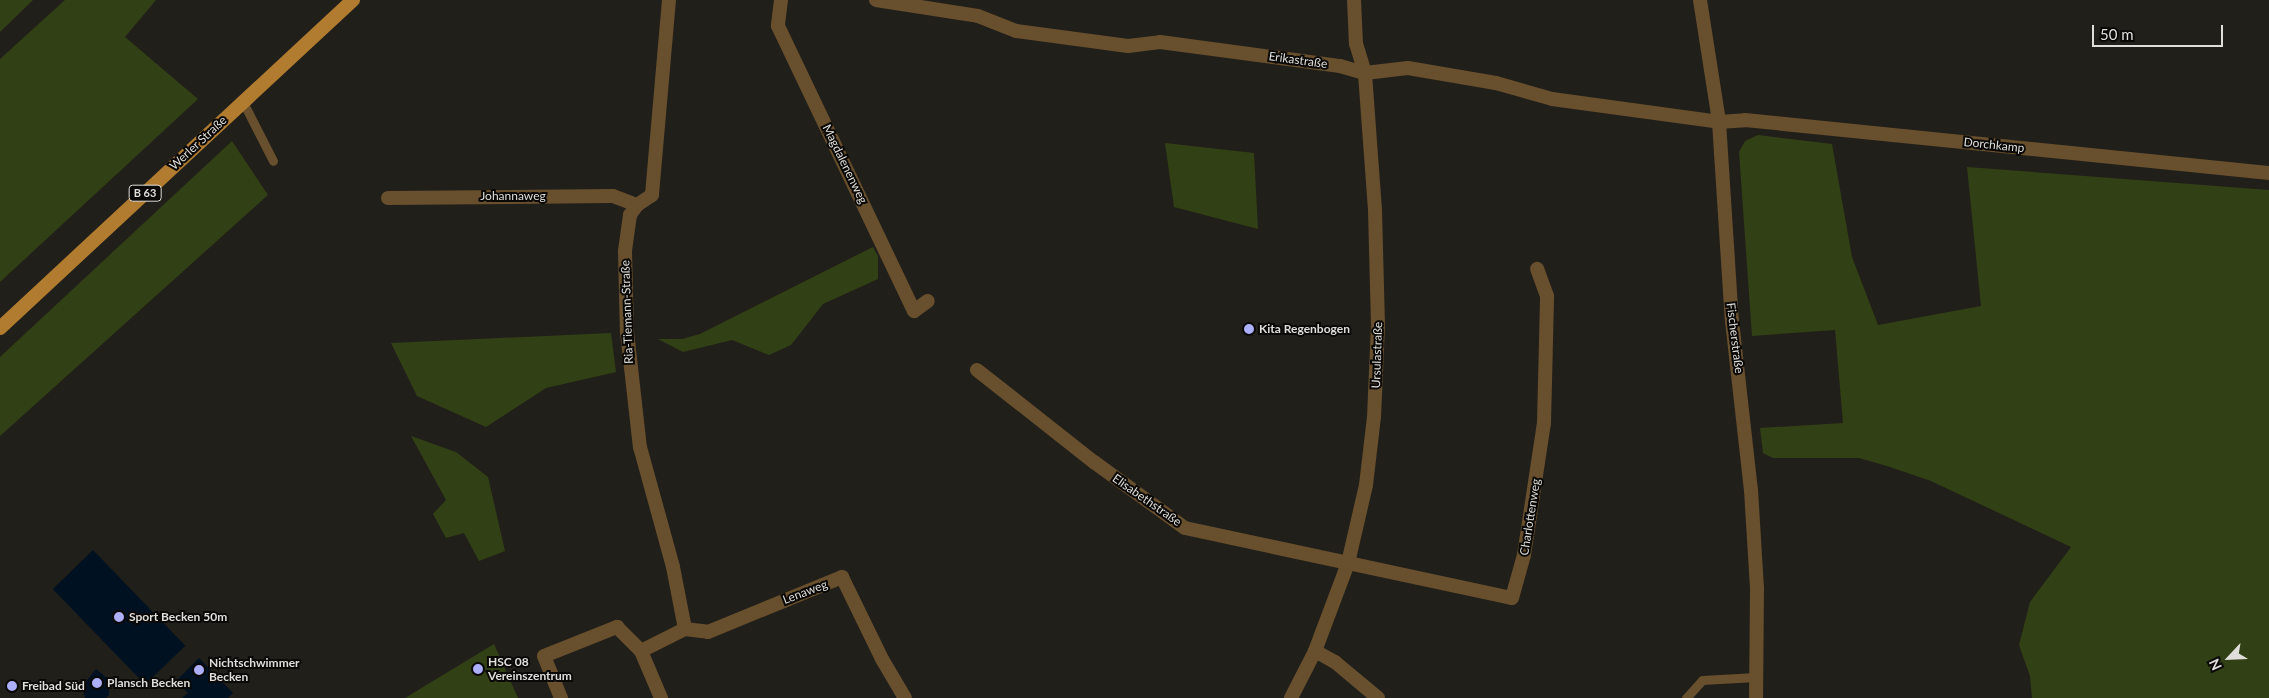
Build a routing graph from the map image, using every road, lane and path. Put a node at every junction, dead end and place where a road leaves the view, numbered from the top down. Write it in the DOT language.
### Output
graph roads {
  1 [pos="353,0"];
  2 [pos="669,0"];
  3 [pos="781,0"];
  4 [pos="876,0"];
  5 [pos="1354,0"];
  6 [pos="1700,0"];
  7 [pos="1365,74"];
  8 [pos="243,102"];
  9 [pos="1719,122"];
  10 [pos="273,161"];
  11 [pos="2269,173"];
  12 [pos="388,198"];
  13 [pos="637,205"];
  14 [pos="1537,269"];
  15 [pos="928,301"];
  16 [pos="0,328"];
  17 [pos="977,370"];
  18 [pos="1348,563"];
  19 [pos="685,629"];
  20 [pos="1315,650"];
  21 [pos="642,651"];
  22 [pos="1756,677"];
  23 [pos="561,698"];
  24 [pos="661,698"];
  25 [pos="905,698"];
  26 [pos="1292,698"];
  27 [pos="1378,698"];
  28 [pos="1686,698"];
  29 [pos="1756,698"];
  1 -- 8 [label="main road, Werler Straße / B 63"];
  2 -- 13 [label="street, Ria-Tiemann-Straße"];
  3 -- 15 [label="street, Magdalenenweg"];
  4 -- 7 [label="street, Erikastraße"];
  5 -- 7 [label="street, Ursulastraße"];
  6 -- 9 [label="street, Fischerstraße"];
  7 -- 9 [label="street, Erikastraße"];
  7 -- 18 [label="street, Ursulastraße"];
  8 -- 10 [label="lane"];
  8 -- 16 [label="main road, Werler Straße / B 63"];
  9 -- 11 [label="street, Dorchkamp"];
  9 -- 22 [label="street, Fischerstraße"];
  12 -- 13 [label="street, Johannaweg"];
  13 -- 19 [label="street, Ria-Tiemann-Straße"];
  14 -- 18 [label="street, Charlottenweg"];
  17 -- 18 [label="street, Elisabethstraße"];
  18 -- 20 [label="street, Ursulastraße"];
  19 -- 21 [label="street"];
  19 -- 25 [label="street, Lenaweg"];
  20 -- 26 [label="street, Ursulastraße"];
  20 -- 27 [label="street"];
  21 -- 23 [label="street"];
  21 -- 24 [label="street"];
  22 -- 28 [label="lane"];
  22 -- 29 [label="street, Fischerstraße"];
}
